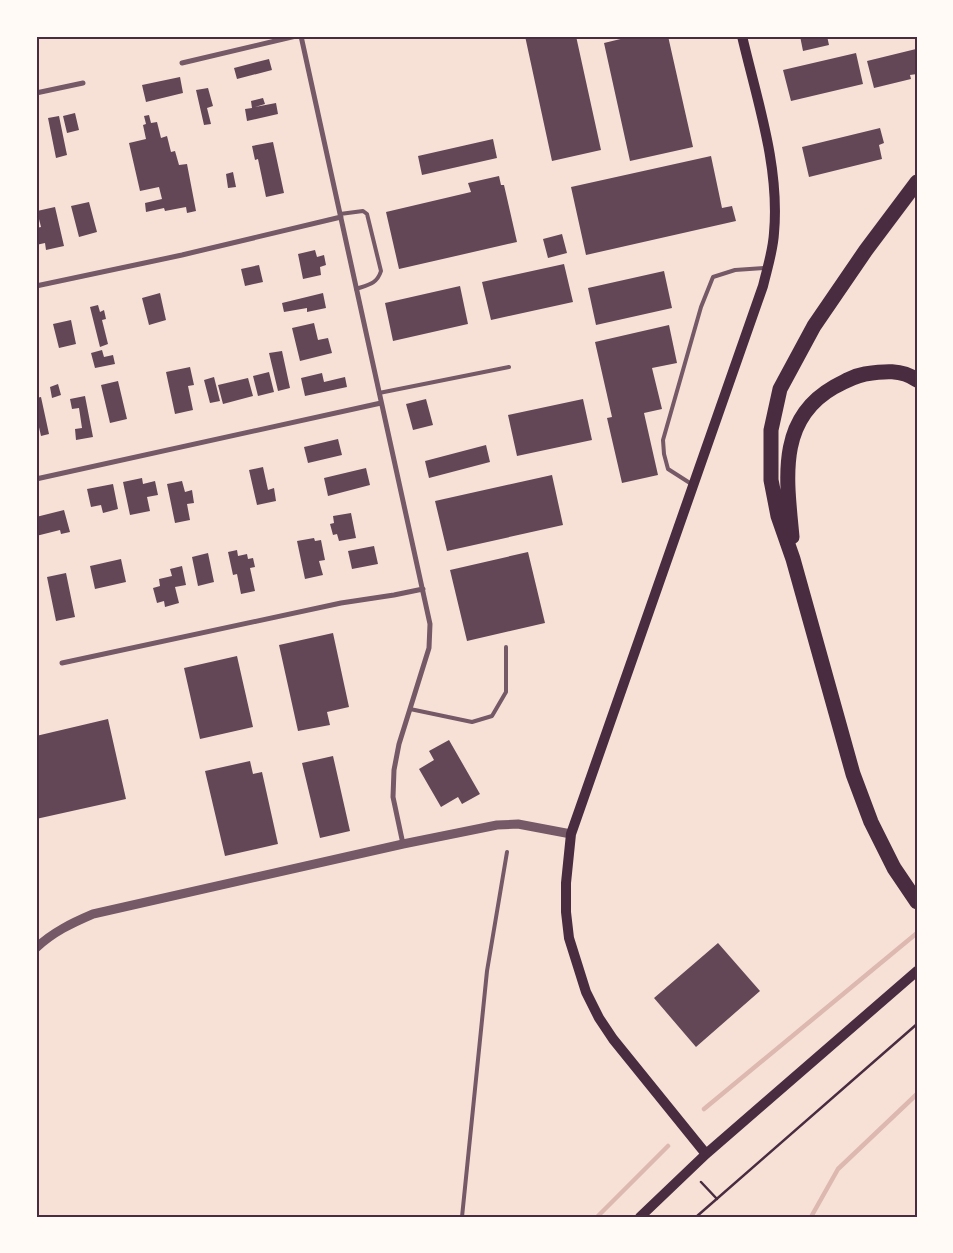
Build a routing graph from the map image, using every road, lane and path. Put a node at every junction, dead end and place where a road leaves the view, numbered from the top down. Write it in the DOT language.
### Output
graph roads {
  1 [pos="296,36"];
  2 [pos="301,36"];
  3 [pos="742,36"];
  4 [pos="182,63"];
  5 [pos="83,83"];
  6 [pos="36,93"];
  7 [pos="917,182"];
  8 [pos="340,215"];
  9 [pos="768,268"];
  10 [pos="36,286"];
  11 [pos="356,288"];
  12 [pos="509,367"];
  13 [pos="917,380"];
  14 [pos="380,394"];
  15 [pos="381,403"];
  16 [pos="36,479"];
  17 [pos="693,485"];
  18 [pos="793,558"];
  19 [pos="423,589"];
  20 [pos="506,646"];
  21 [pos="62,663"];
  22 [pos="410,709"];
  23 [pos="571,834"];
  24 [pos="403,844"];
  25 [pos="507,852"];
  26 [pos="917,902"];
  27 [pos="36,948"];
  28 [pos="917,971"];
  29 [pos="917,1024"];
  30 [pos="706,1154"];
  31 [pos="701,1182"];
  32 [pos="715,1197"];
  33 [pos="462,1217"];
  34 [pos="640,1217"];
  35 [pos="696,1217"];
  1 -- 4 [label="street"];
  2 -- 8 [label="street"];
  3 -- 9 [label="main road"];
  5 -- 6 [label="street"];
  7 -- 18 [label="highway"];
  8 -- 10 [label="street"];
  8 -- 11 [label="street"];
  8 -- 11 [label="lane"];
  9 -- 17 [label="main road"];
  9 -- 17 [label="lane"];
  11 -- 14 [label="street"];
  12 -- 14 [label="lane"];
  13 -- 18 [label="highway"];
  14 -- 15 [label="street"];
  15 -- 16 [label="street"];
  15 -- 19 [label="street"];
  17 -- 23 [label="main road"];
  18 -- 26 [label="highway"];
  19 -- 21 [label="street"];
  19 -- 22 [label="street"];
  20 -- 22 [label="lane"];
  22 -- 24 [label="street"];
  23 -- 24 [label="street"];
  23 -- 30 [label="main road"];
  24 -- 27 [label="street"];
  25 -- 33 [label="lane"];
  28 -- 30 [label="main road"];
  29 -- 32 [label="path"];
  30 -- 34 [label="main road"];
  31 -- 32 [label="path"];
  32 -- 35 [label="path"];
}
